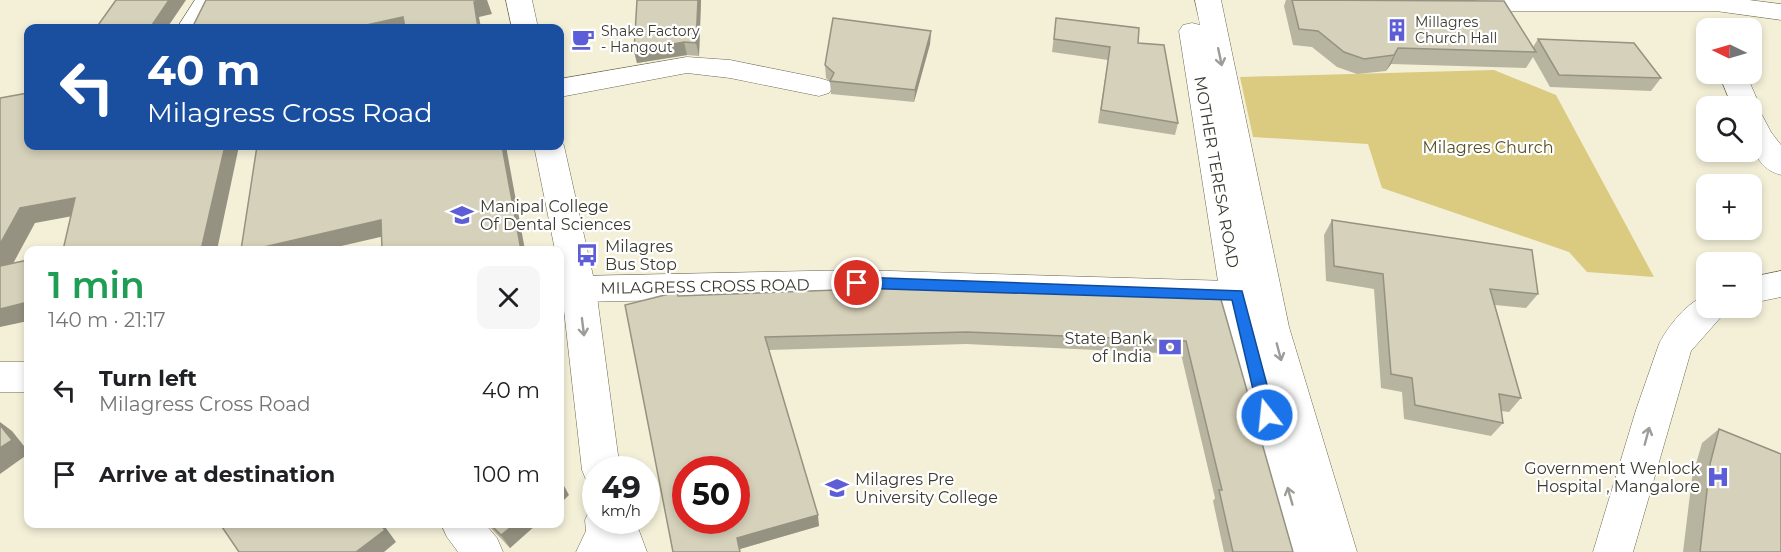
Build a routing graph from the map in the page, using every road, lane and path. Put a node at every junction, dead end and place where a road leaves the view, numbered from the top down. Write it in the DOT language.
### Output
graph roads {
  1 [pos="207,0"];
  2 [pos="519,0"];
  3 [pos="1186,0"];
  4 [pos="1208,0"];
  5 [pos="1217,0"];
  6 [pos="1444,2"];
  7 [pos="1715,2"];
  8 [pos="1781,12"];
  9 [pos="192,24"];
  10 [pos="524,24"];
  11 [pos="564,87"];
  12 [pos="819,87"];
  13 [pos="1762,141"];
  14 [pos="550,150"];
  15 [pos="1781,165"];
  16 [pos="1781,284"];
  17 [pos="1762,288"];
  18 [pos="579,289"];
  19 [pos="1251,295"];
  20 [pos="1700,318"];
  21 [pos="24,376"];
  22 [pos="0,377"];
  23 [pos="599,456"];
  24 [pos="464,528"];
  25 [pos="606,534"];
  26 [pos="620,534"];
  27 [pos="483,552"];
  28 [pos="596,552"];
  29 [pos="627,552"];
  30 [pos="1306,552"];
  31 [pos="1337,552"];
  32 [pos="1613,552"];
  1 -- 9 [label="main road"];
  2 -- 10 [label="main road"];
  3 -- 19 [label="main road, MOTHER TERESA ROAD"];
  4 -- 5 [label="main road"];
  4 -- 19 [label="main road, one-way"];
  6 -- 7 [label="main road"];
  7 -- 8 [label="main road"];
  11 -- 12 [label="main road"];
  13 -- 15 [label="main road"];
  14 -- 18 [label="main road"];
  16 -- 17 [label="main road"];
  18 -- 19 [label="main road, MILAGRESS CROSS ROAD"];
  18 -- 23 [label="main road, one-way"];
  30 -- 19 [label="main road, MOTHER TERESA ROAD, one-way"];
  19 -- 31 [label="main road, one-way"];
  32 -- 20 [label="main road, one-way"];
  21 -- 22 [label="main road"];
  24 -- 27 [label="main road"];
  25 -- 28 [label="main road"];
  26 -- 29 [label="main road"];
}
